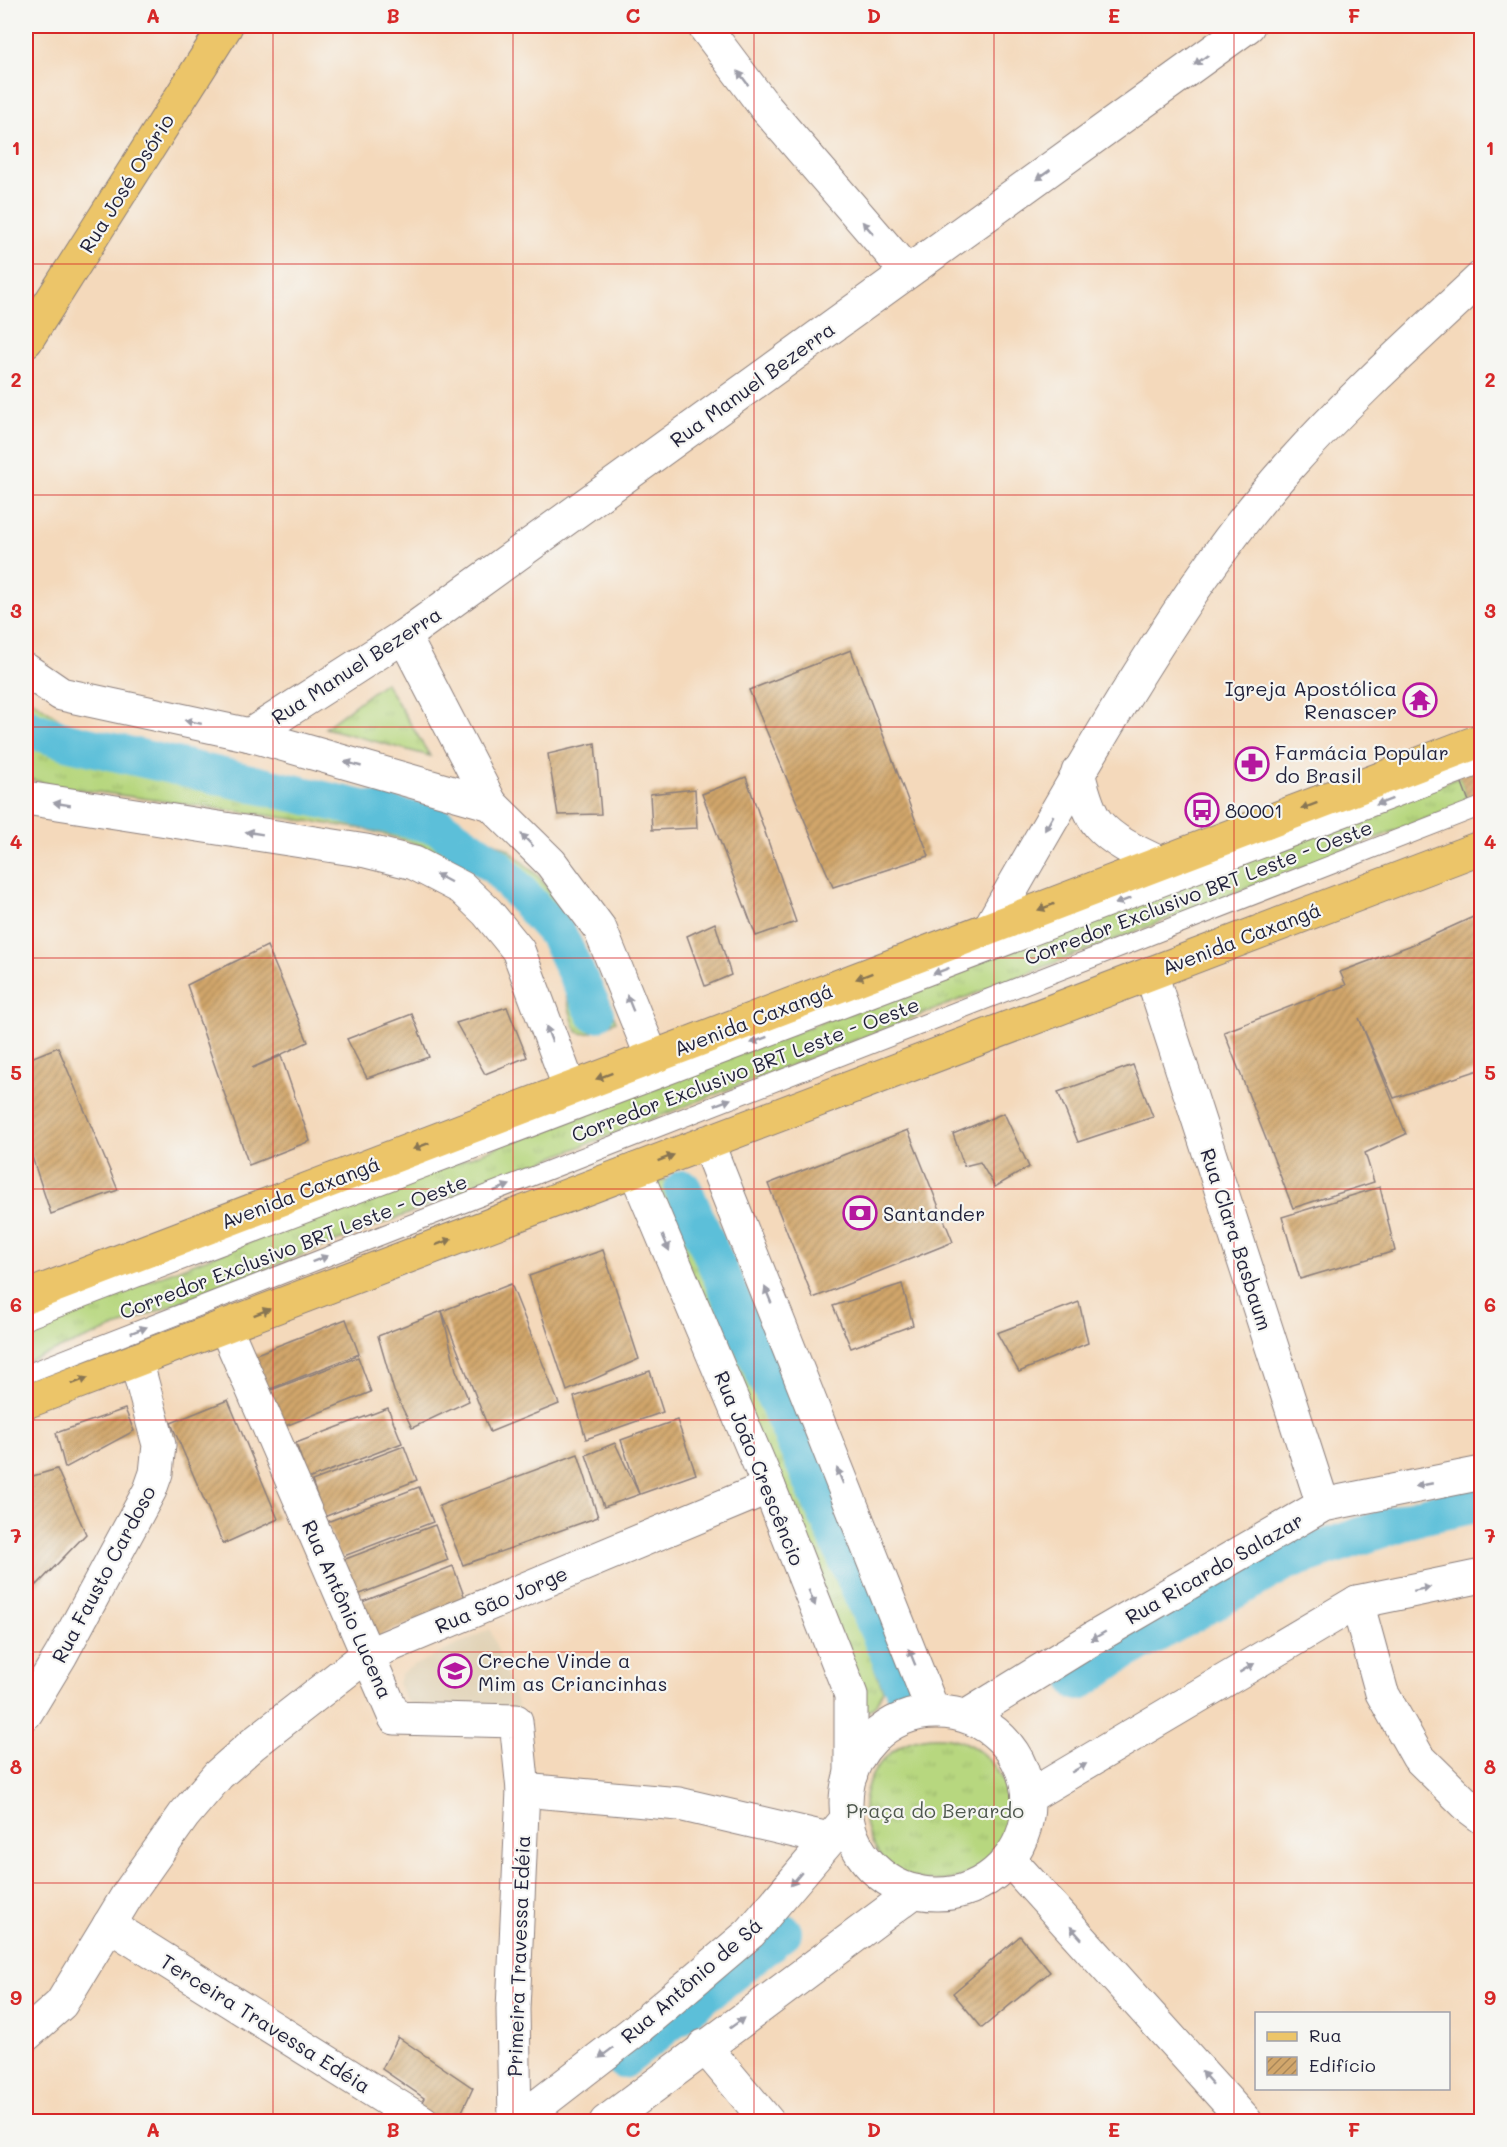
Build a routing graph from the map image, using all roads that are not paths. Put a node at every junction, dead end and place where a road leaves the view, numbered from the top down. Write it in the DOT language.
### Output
graph roads {
  1 [pos="226,26"];
  2 [pos="704,26"];
  3 [pos="1248,26"];
  4 [pos="907,272"];
  5 [pos="1482,276"];
  6 [pos="26,341"];
  7 [pos="404,636"];
  8 [pos="26,670"];
  9 [pos="250,735"];
  10 [pos="1482,740"];
  11 [pos="1482,765"];
  12 [pos="1078,772"];
  13 [pos="26,798"];
  14 [pos="491,804"];
  15 [pos="1482,806"];
  16 [pos="1482,847"];
  17 [pos="1160,863"];
  18 [pos="989,929"];
  19 [pos="1150,973"];
  20 [pos="652,1057"];
  21 [pos="570,1089"];
  22 [pos="707,1142"];
  23 [pos="635,1170"];
  24 [pos="26,1297"];
  25 [pos="26,1320"];
  26 [pos="225,1326"];
  27 [pos="136,1360"];
  28 [pos="26,1374"];
  29 [pos="26,1402"];
  30 [pos="1482,1473"];
  31 [pos="769,1487"];
  32 [pos="1323,1505"];
  33 [pos="1482,1576"];
  34 [pos="1357,1602"];
  35 [pos="367,1655"];
  36 [pos="933,1711"];
  37 [pos="26,1713"];
  38 [pos="967,1716"];
  39 [pos="851,1774"];
  40 [pos="523,1790"];
  41 [pos="1028,1797"];
  42 [pos="1482,1817"];
  43 [pos="838,1829"];
  44 [pos="1009,1859"];
  45 [pos="915,1892"];
  46 [pos="109,1925"];
  47 [pos="26,2035"];
  48 [pos="705,2046"];
  49 [pos="423,2121"];
  50 [pos="516,2121"];
  51 [pos="606,2121"];
  52 [pos="768,2121"];
  53 [pos="1246,2121"];
  1 -- 6 [label="main road, Rua José Osório"];
  4 -- 2 [label="street, one-way"];
  3 -- 4 [label="street, Rua Manuel Bezerra, one-way"];
  4 -- 7 [label="street, Rua Manuel Bezerra"];
  5 -- 12 [label="street"];
  7 -- 9 [label="street, Rua Manuel Bezerra"];
  7 -- 14 [label="street"];
  9 -- 8 [label="street, one-way"];
  14 -- 9 [label="street, one-way"];
  10 -- 17 [label="main road, Avenida Caxangá, one-way"];
  11 -- 25 [label="lane, Corredor Exclusivo BRT Leste - Oeste, one-way"];
  12 -- 17 [label="street"];
  12 -- 18 [label="street, one-way"];
  21 -- 13 [label="street, one-way"];
  20 -- 14 [label="street, one-way"];
  28 -- 15 [label="lane, Corredor Exclusivo BRT Leste - Oeste, one-way"];
  16 -- 19 [label="main road, Avenida Caxangá"];
  17 -- 18 [label="main road, Avenida Caxangá, one-way"];
  18 -- 20 [label="main road, Avenida Caxangá, one-way"];
  19 -- 22 [label="main road, Avenida Caxangá"];
  19 -- 32 [label="street, Rua Clara Basbaum"];
  20 -- 21 [label="main road, Avenida Caxangá, one-way"];
  21 -- 24 [label="main road, Avenida Caxangá, one-way"];
  23 -- 22 [label="main road, Avenida Caxangá, one-way"];
  36 -- 22 [label="street, one-way"];
  26 -- 23 [label="main road, Avenida Caxangá, one-way"];
  23 -- 31 [label="street, Rua João Crescêncio, one-way"];
  26 -- 27 [label="main road, Avenida Caxangá"];
  26 -- 35 [label="street, Rua Antônio Lucena"];
  29 -- 27 [label="main road, Avenida Caxangá, one-way"];
  27 -- 37 [label="street, Rua Fausto Cardoso"];
  30 -- 32 [label="street, Rua Ricardo Salazar, one-way"];
  31 -- 35 [label="street, Rua São Jorge"];
  31 -- 39 [label="street, Rua João Crescêncio, one-way"];
  32 -- 38 [label="street, Rua Ricardo Salazar, one-way"];
  34 -- 33 [label="street, one-way"];
  41 -- 34 [label="street, one-way"];
  34 -- 42 [label="street"];
  35 -- 40 [label="street, Rua Antônio Lucena"];
  35 -- 46 [label="street, Rua São Jorge"];
  36 -- 38 [label="street"];
  36 -- 39 [label="street"];
  38 -- 41 [label="street"];
  39 -- 43 [label="street"];
  40 -- 43 [label="street"];
  40 -- 50 [label="street, Primeira Travessa Edéia"];
  41 -- 44 [label="street"];
  43 -- 45 [label="street"];
  43 -- 50 [label="street, Rua Antônio de Sá, one-way"];
  44 -- 45 [label="street"];
  53 -- 44 [label="street, one-way"];
  48 -- 45 [label="street, one-way"];
  46 -- 47 [label="street, Rua São Jorge"];
  46 -- 49 [label="street, Terceira Travessa Edéia"];
  48 -- 51 [label="street"];
  48 -- 52 [label="street"];
}
